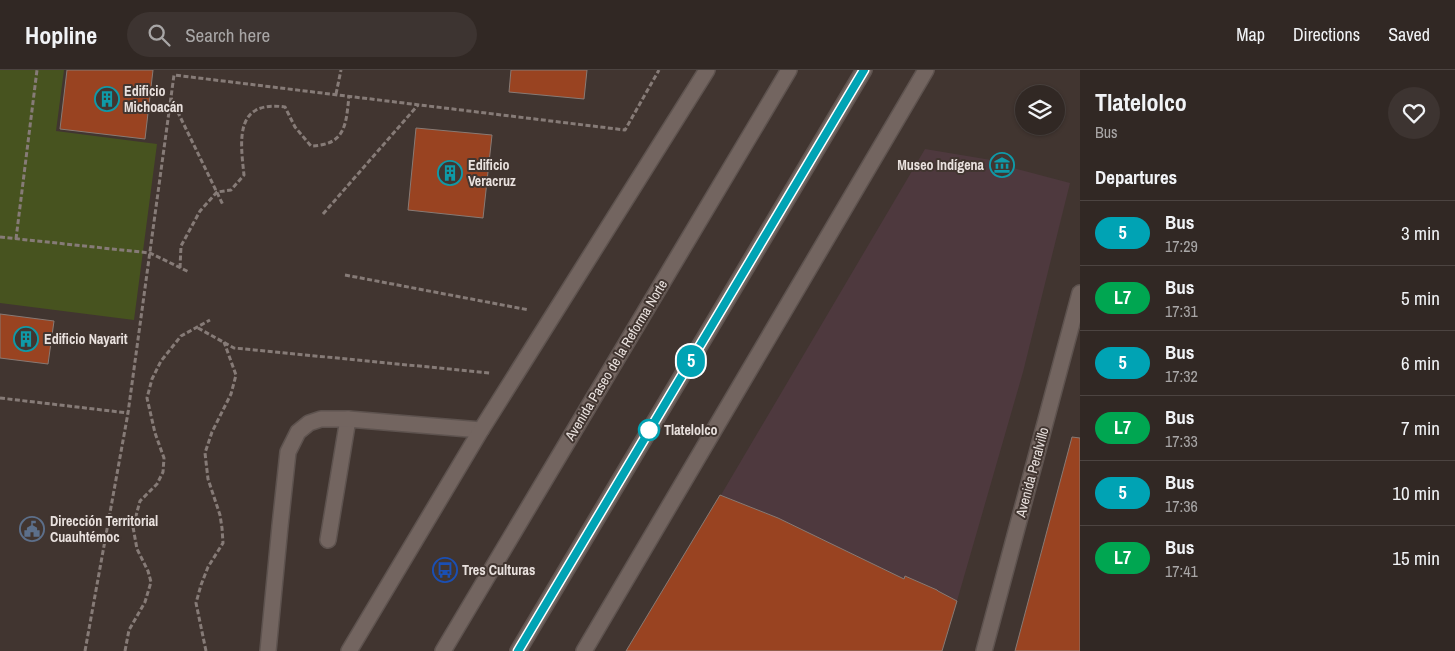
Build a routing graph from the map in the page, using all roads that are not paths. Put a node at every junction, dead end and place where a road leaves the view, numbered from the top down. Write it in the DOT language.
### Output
graph roads {
  1 [pos="708,70"];
  2 [pos="789,70"];
  3 [pos="864,70"];
  4 [pos="926,70"];
  5 [pos="1080,294"];
  6 [pos="348,419"];
  7 [pos="481,430"];
  8 [pos="328,540"];
  9 [pos="268,651"];
  10 [pos="349,651"];
  11 [pos="443,651"];
  12 [pos="518,651"];
  13 [pos="584,651"];
  14 [pos="984,651"];
  1 -- 7 [label="main road"];
  2 -- 11 [label="main road, Avenida Paseo de la Reforma Norte"];
  3 -- 12 [label="main road"];
  4 -- 13 [label="main road"];
  5 -- 14 [label="main road, Avenida Peralvillo"];
  6 -- 7 [label="main road"];
  6 -- 8 [label="main road"];
  6 -- 9 [label="main road"];
  7 -- 10 [label="main road"];
}
